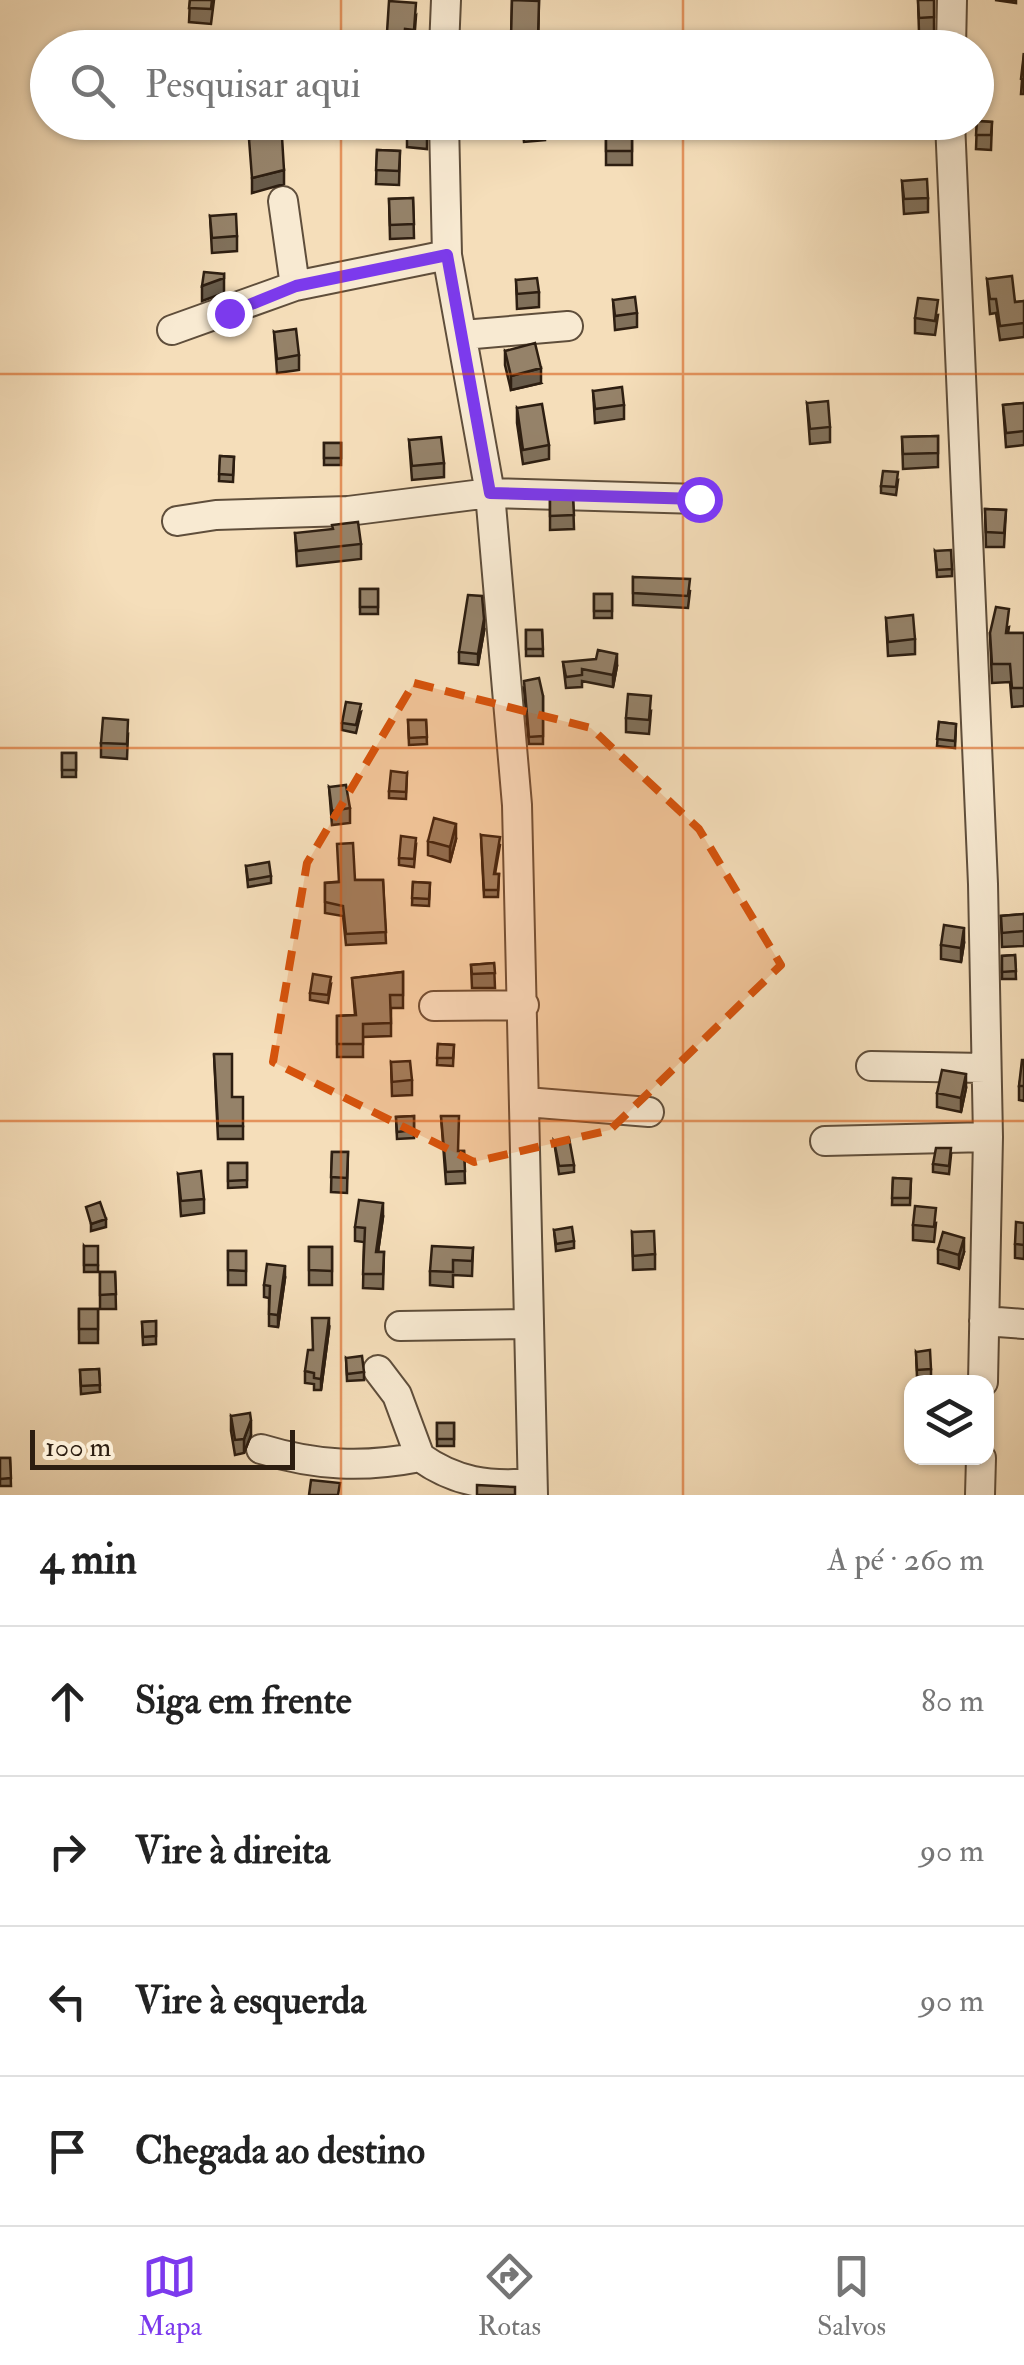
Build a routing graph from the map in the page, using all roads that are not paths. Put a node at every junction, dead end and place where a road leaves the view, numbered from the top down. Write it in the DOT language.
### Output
graph roads {
  1 [pos="446,0"];
  2 [pos="952,0"];
  3 [pos="445,30"];
  4 [pos="951,30"];
  5 [pos="444,140"];
  6 [pos="951,140"];
  7 [pos="283,201"];
  8 [pos="447,255"];
  9 [pos="296,286"];
  10 [pos="568,326"];
  11 [pos="172,330"];
  12 [pos="462,335"];
  13 [pos="490,493"];
  14 [pos="699,499"];
  15 [pos="177,521"];
  16 [pos="434,1006"];
  17 [pos="524,1006"];
  18 [pos="871,1066"];
  19 [pos="986,1068"];
  20 [pos="526,1102"];
  21 [pos="648,1112"];
  22 [pos="988,1137"];
  23 [pos="825,1141"];
  24 [pos="984,1320"];
  25 [pos="528,1324"];
  26 [pos="1024,1324"];
  27 [pos="400,1326"];
  28 [pos="378,1370"];
  29 [pos="983,1375"];
  30 [pos="262,1450"];
  31 [pos="420,1457"];
  32 [pos="981,1465"];
  33 [pos="532,1489"];
  34 [pos="980,1495"];
  1 -- 3 [label="street"];
  2 -- 4 [label="street"];
  5 -- 8 [label="street"];
  6 -- 19 [label="street"];
  7 -- 9 [label="street"];
  8 -- 9 [label="street"];
  8 -- 12 [label="street"];
  9 -- 11 [label="street"];
  10 -- 12 [label="street"];
  12 -- 13 [label="street"];
  13 -- 14 [label="street"];
  13 -- 15 [label="street"];
  13 -- 17 [label="street"];
  16 -- 17 [label="street"];
  17 -- 20 [label="street"];
  18 -- 19 [label="street"];
  19 -- 22 [label="street"];
  20 -- 21 [label="street"];
  20 -- 25 [label="street"];
  22 -- 23 [label="street"];
  22 -- 24 [label="street"];
  24 -- 26 [label="street"];
  24 -- 29 [label="street"];
  25 -- 27 [label="street"];
  25 -- 33 [label="street"];
  28 -- 31 [label="street"];
  30 -- 31 [label="street"];
  31 -- 33 [label="street"];
  32 -- 34 [label="street"];
}
